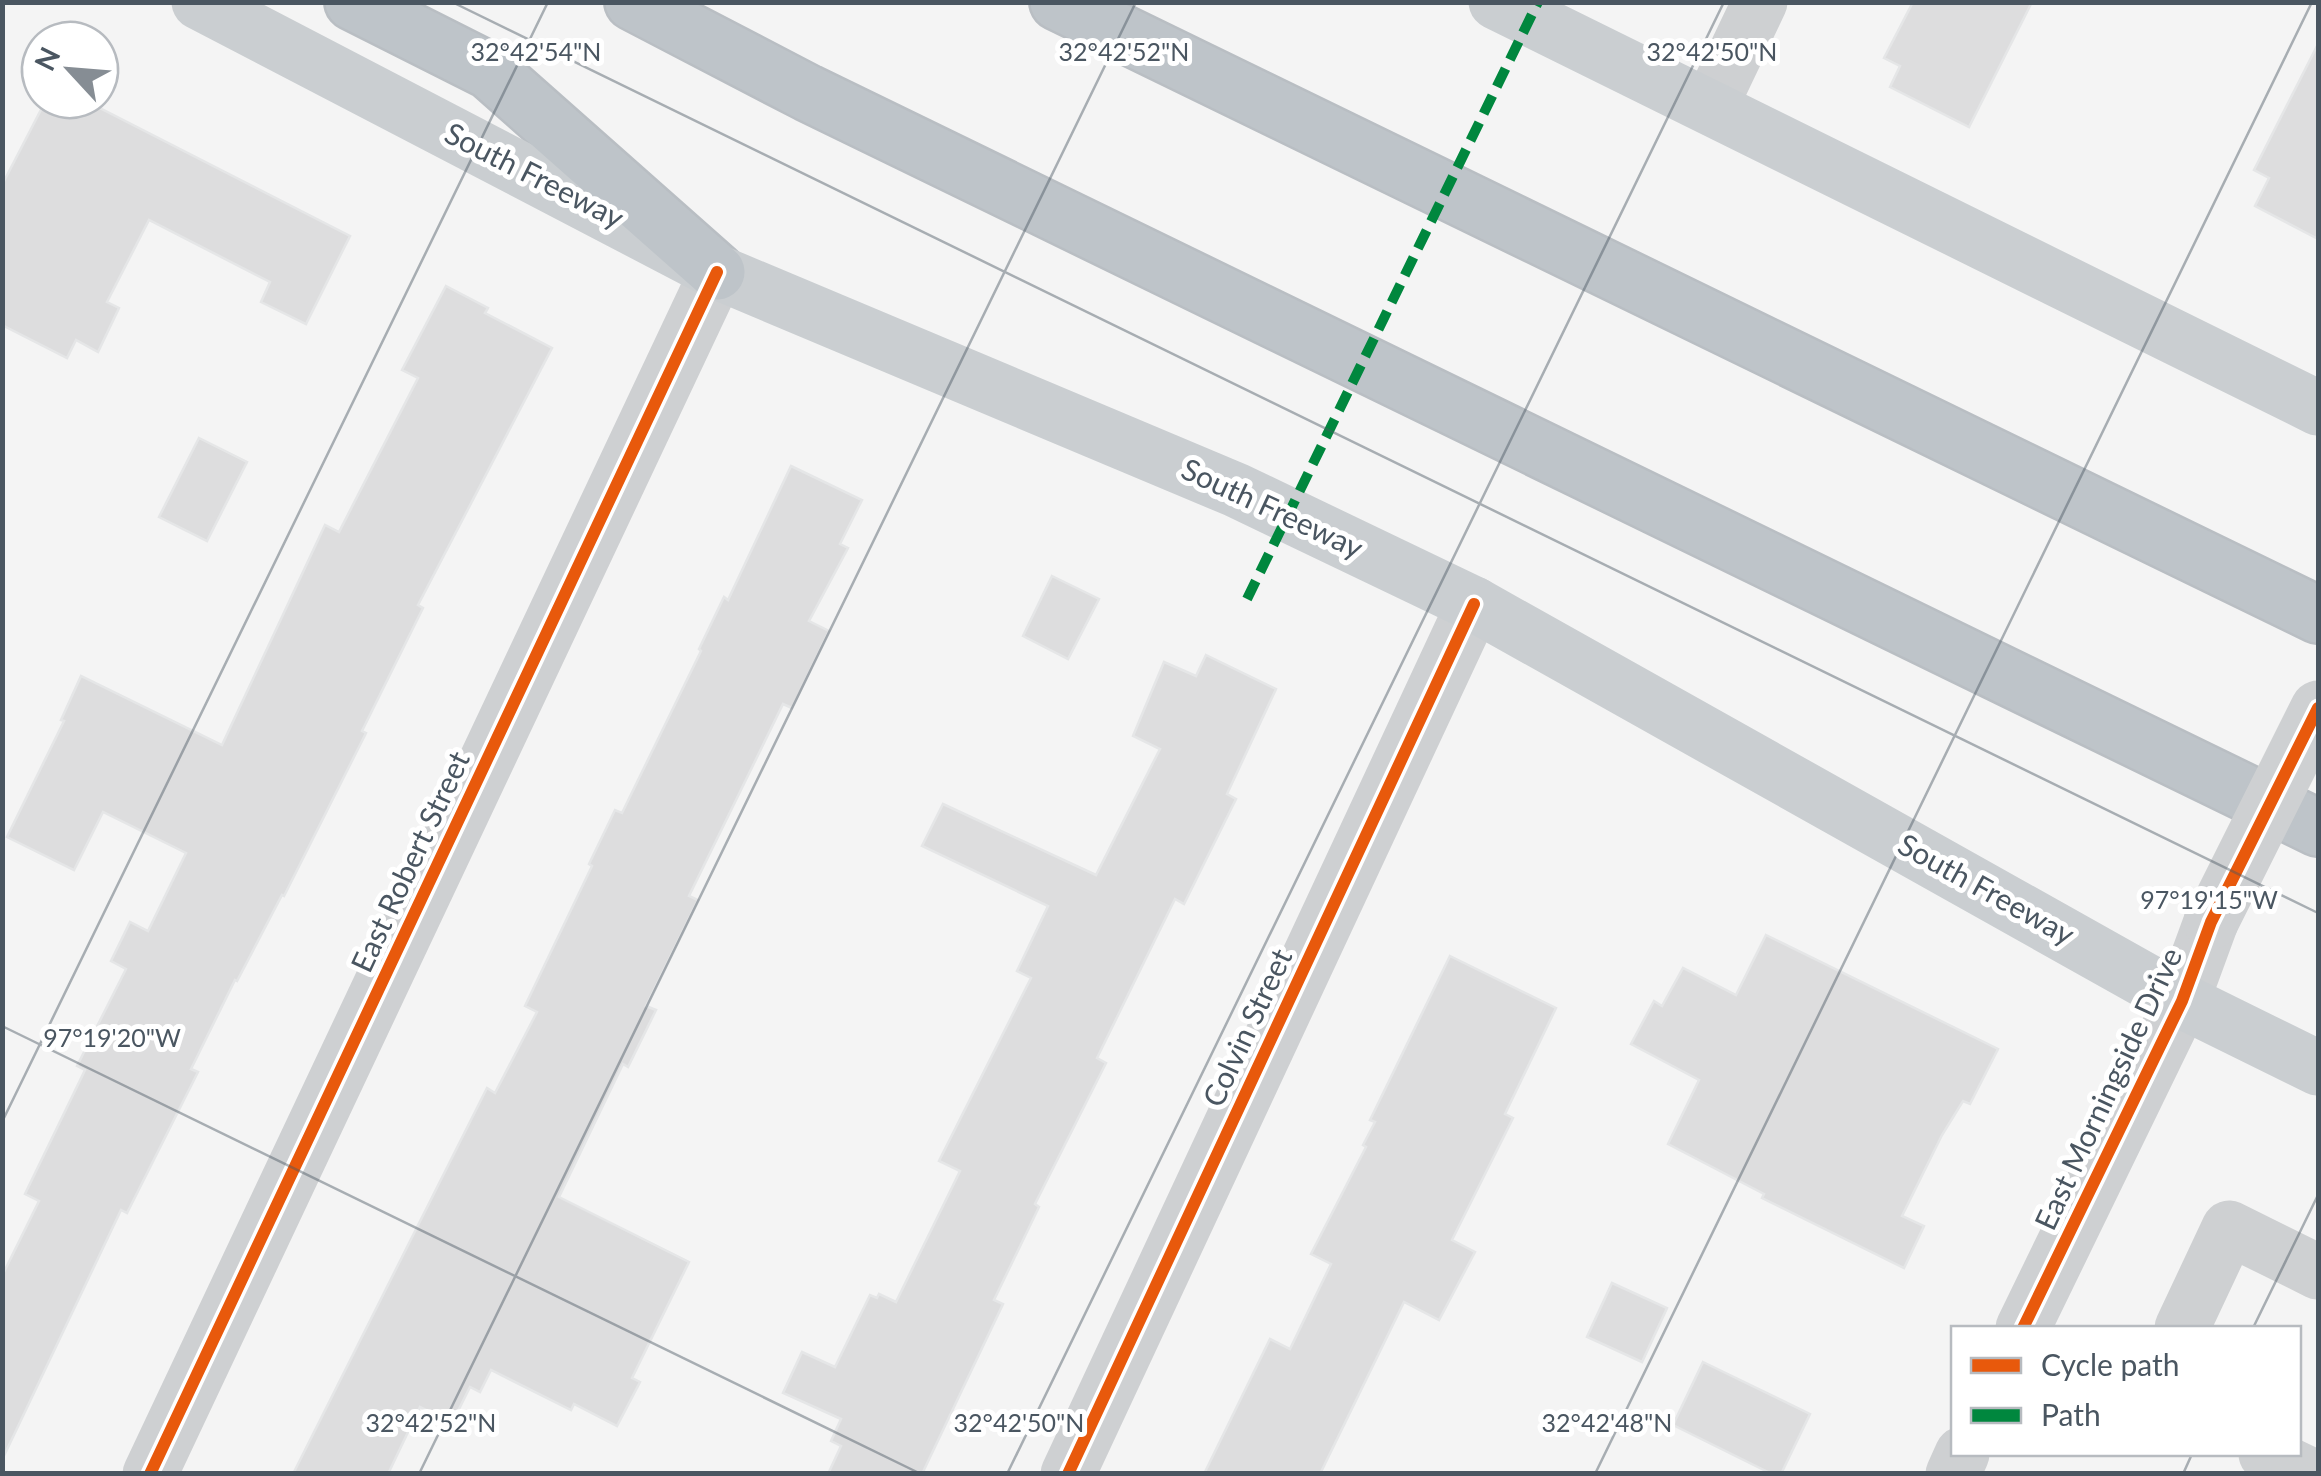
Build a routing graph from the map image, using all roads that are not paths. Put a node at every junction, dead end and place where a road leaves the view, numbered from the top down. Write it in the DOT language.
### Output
graph roads {
  1 [pos="199,2"];
  2 [pos="353,2"];
  3 [pos="633,2"];
  4 [pos="1058,2"];
  5 [pos="1496,2"];
  6 [pos="1760,2"];
  7 [pos="1710,107"];
  8 [pos="718,272"];
  9 [pos="2318,408"];
  10 [pos="1474,604"];
  11 [pos="2318,615"];
  12 [pos="2318,708"];
  13 [pos="2124,733"];
  14 [pos="2318,828"];
  15 [pos="2318,848"];
  16 [pos="2182,1001"];
  17 [pos="2318,1068"];
  18 [pos="2318,1272"];
  19 [pos="2024,1326"];
  20 [pos="2183,1326"];
  21 [pos="2270,1456"];
  22 [pos="150,1474"];
  23 [pos="1068,1474"];
  24 [pos="2308,1474"];
  1 -- 8 [label="main road, South Freeway"];
  2 -- 8 [label="highway"];
  3 -- 13 [label="highway"];
  4 -- 11 [label="highway"];
  5 -- 7 [label="main road"];
  6 -- 7 [label="street"];
  7 -- 9 [label="main road"];
  8 -- 10 [label="main road, South Freeway"];
  8 -- 22 [label="street, East Robert Street"];
  10 -- 16 [label="main road, South Freeway"];
  10 -- 23 [label="street, Colvin Street"];
  12 -- 16 [label="street, East Morningside Drive, bridge"];
  13 -- 14 [label="highway"];
  13 -- 15 [label="highway"];
  16 -- 17 [label="main road, South Freeway"];
  16 -- 19 [label="street, East Morningside Drive"];
  18 -- 20 [label="street"];
  21 -- 24 [label="street"];
}
